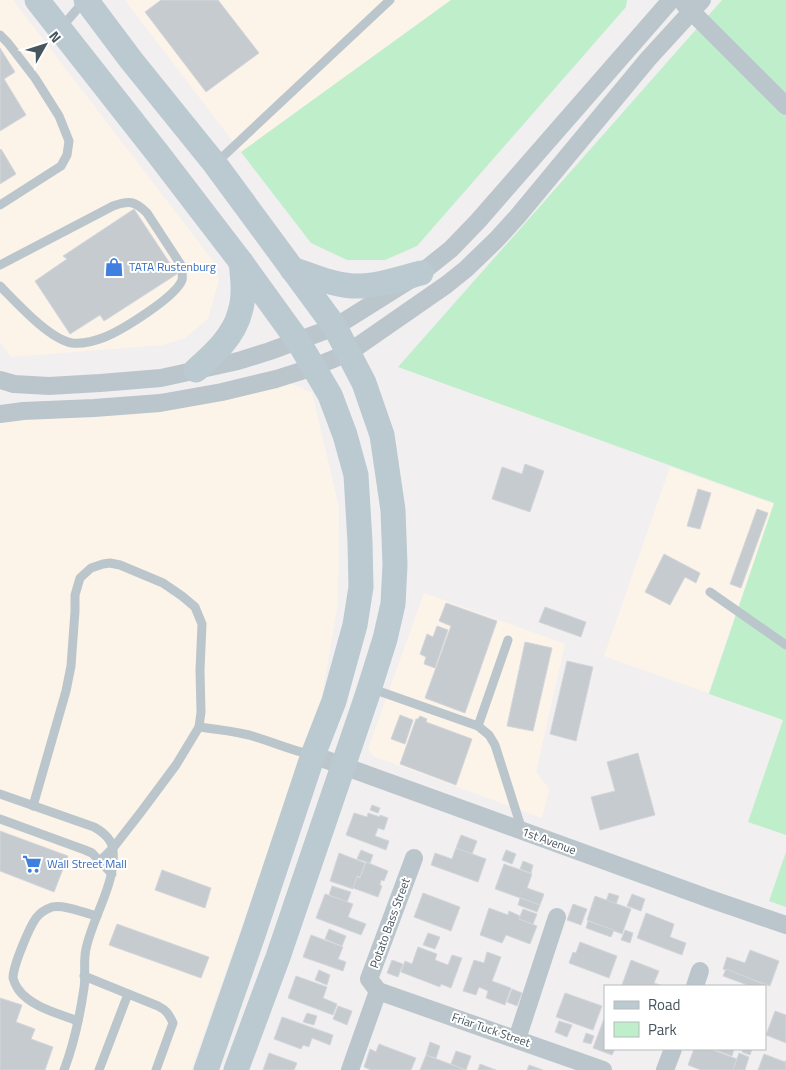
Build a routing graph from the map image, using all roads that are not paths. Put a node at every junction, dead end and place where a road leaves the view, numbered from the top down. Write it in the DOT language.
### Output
graph roads {
  1 [pos="86,0"];
  2 [pos="390,0"];
  3 [pos="671,0"];
  4 [pos="41,1"];
  5 [pos="691,4"];
  6 [pos="60,29"];
  7 [pos="0,35"];
  8 [pos="786,106"];
  9 [pos="215,164"];
  10 [pos="0,205"];
  11 [pos="241,262"];
  12 [pos="0,264"];
  13 [pos="292,269"];
  14 [pos="421,273"];
  15 [pos="0,286"];
  16 [pos="335,327"];
  17 [pos="298,342"];
  18 [pos="348,353"];
  19 [pos="314,367"];
  20 [pos="196,370"];
  21 [pos="0,380"];
  22 [pos="0,414"];
  23 [pos="710,592"];
  24 [pos="508,640"];
  25 [pos="786,645"];
  26 [pos="370,688"];
  27 [pos="478,726"];
  28 [pos="199,727"];
  29 [pos="313,755"];
  30 [pos="343,766"];
  31 [pos="0,794"];
  32 [pos="33,806"];
  33 [pos="0,820"];
  34 [pos="522,831"];
  35 [pos="113,848"];
  36 [pos="414,858"];
  37 [pos="100,861"];
  38 [pos="112,874"];
  39 [pos="97,916"];
  40 [pos="557,917"];
  41 [pos="786,925"];
  42 [pos="84,976"];
  43 [pos="378,991"];
  44 [pos="128,994"];
  45 [pos="78,1021"];
  46 [pos="517,1039"];
  47 [pos="673,1050"];
  48 [pos="64,1070"];
  49 [pos="99,1070"];
  50 [pos="156,1070"];
  51 [pos="206,1070"];
  52 [pos="236,1070"];
  53 [pos="350,1070"];
  54 [pos="603,1070"];
  55 [pos="665,1070"];
  1 -- 6 [label="lane"];
  1 -- 9 [label="street"];
  2 -- 9 [label="lane"];
  3 -- 14 [label="street"];
  4 -- 6 [label="street"];
  5 -- 8 [label="street"];
  5 -- 18 [label="street"];
  6 -- 11 [label="street"];
  7 -- 10 [label="lane"];
  9 -- 13 [label="street"];
  11 -- 17 [label="street"];
  11 -- 20 [label="street"];
  12 -- 15 [label="lane"];
  13 -- 14 [label="street"];
  13 -- 16 [label="street"];
  14 -- 16 [label="street"];
  16 -- 17 [label="street"];
  16 -- 18 [label="street"];
  17 -- 19 [label="street"];
  17 -- 20 [label="street"];
  18 -- 19 [label="street"];
  18 -- 26 [label="street"];
  19 -- 22 [label="street"];
  19 -- 29 [label="street"];
  20 -- 21 [label="street"];
  23 -- 25 [label="lane"];
  24 -- 27 [label="lane"];
  26 -- 27 [label="lane"];
  26 -- 30 [label="street"];
  27 -- 34 [label="lane"];
  28 -- 29 [label="lane"];
  28 -- 32 [label="lane"];
  28 -- 35 [label="lane"];
  29 -- 30 [label="street, 1st Avenue"];
  29 -- 51 [label="street"];
  30 -- 34 [label="street, 1st Avenue"];
  30 -- 52 [label="street"];
  31 -- 32 [label="lane"];
  32 -- 35 [label="lane"];
  33 -- 37 [label="lane"];
  34 -- 41 [label="street, 1st Avenue"];
  35 -- 37 [label="lane"];
  35 -- 38 [label="lane"];
  36 -- 43 [label="street, Potato Bass Street"];
  37 -- 38 [label="lane"];
  38 -- 39 [label="lane"];
  39 -- 42 [label="lane"];
  39 -- 45 [label="lane"];
  40 -- 46 [label="street"];
  42 -- 44 [label="lane"];
  42 -- 45 [label="lane"];
  43 -- 46 [label="street, Friar Tuck Street"];
  43 -- 53 [label="street"];
  44 -- 49 [label="lane"];
  44 -- 50 [label="lane"];
  45 -- 48 [label="lane"];
  46 -- 54 [label="street, Friar Tuck Street"];
  47 -- 55 [label="street"];
}
